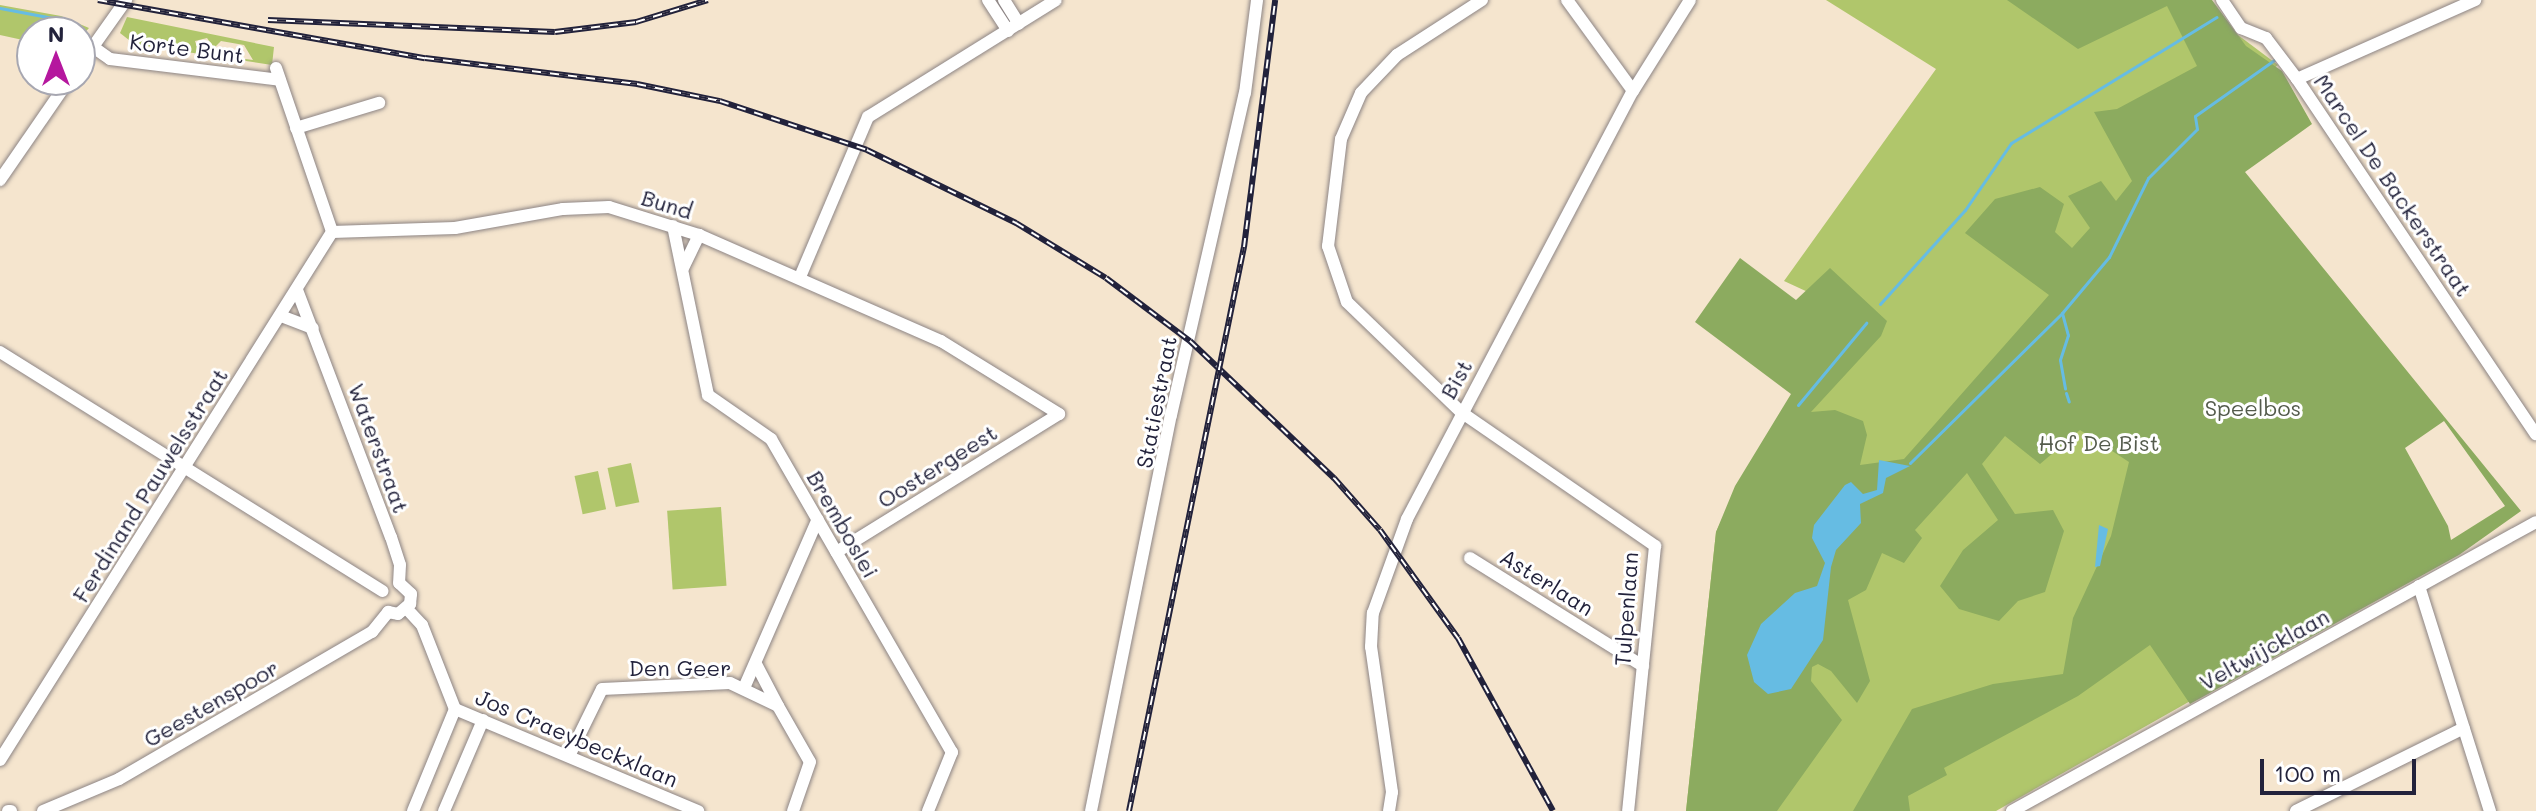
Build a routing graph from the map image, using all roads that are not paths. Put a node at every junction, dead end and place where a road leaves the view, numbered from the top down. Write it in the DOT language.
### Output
graph roads {
  1 [pos="126,0"];
  2 [pos="988,0"];
  3 [pos="1004,0"];
  4 [pos="1056,0"];
  5 [pos="1257,0"];
  6 [pos="1482,0"];
  7 [pos="1567,0"];
  8 [pos="1690,0"];
  9 [pos="2222,0"];
  10 [pos="2475,0"];
  11 [pos="1014,28"];
  12 [pos="96,43"];
  13 [pos="96,49"];
  14 [pos="2297,79"];
  15 [pos="1633,91"];
  16 [pos="58,96"];
  17 [pos="379,103"];
  18 [pos="296,128"];
  19 [pos="0,180"];
  20 [pos="673,226"];
  21 [pos="332,232"];
  22 [pos="699,235"];
  23 [pos="683,268"];
  24 [pos="800,277"];
  25 [pos="297,290"];
  26 [pos="281,316"];
  27 [pos="313,328"];
  28 [pos="0,352"];
  29 [pos="1461,412"];
  30 [pos="1059,414"];
  31 [pos="2536,434"];
  32 [pos="183,470"];
  33 [pos="818,519"];
  34 [pos="2536,522"];
  35 [pos="836,552"];
  36 [pos="1470,558"];
  37 [pos="399,583"];
  38 [pos="2419,586"];
  39 [pos="383,591"];
  40 [pos="407,609"];
  41 [pos="388,612"];
  42 [pos="756,664"];
  43 [pos="1643,666"];
  44 [pos="744,688"];
  45 [pos="778,706"];
  46 [pos="455,709"];
  47 [pos="483,720"];
  48 [pos="2464,728"];
  49 [pos="570,754"];
  50 [pos="0,760"];
  51 [pos="2031,807"];
  52 [pos="43,811"];
  53 [pos="413,811"];
  54 [pos="444,811"];
  55 [pos="698,811"];
  56 [pos="793,811"];
  57 [pos="928,811"];
  58 [pos="1091,811"];
  59 [pos="1389,811"];
  60 [pos="1628,811"];
  61 [pos="2012,811"];
  62 [pos="2296,811"];
  63 [pos="2490,811"];
  1 -- 12 [label="street"];
  2 -- 11 [label="street"];
  3 -- 11 [label="street"];
  4 -- 11 [label="street"];
  5 -- 58 [label="street, Statiestraat"];
  6 -- 29 [label="street"];
  7 -- 15 [label="street"];
  8 -- 15 [label="street, Bist"];
  9 -- 14 [label="street"];
  10 -- 14 [label="street, Marcel De Backerstraat"];
  11 -- 24 [label="street"];
  13 -- 18 [label="street, Korte Bunt"];
  14 -- 31 [label="street, Marcel De Backerstraat"];
  15 -- 29 [label="street, Bist"];
  16 -- 19 [label="street"];
  17 -- 18 [label="street"];
  18 -- 21 [label="street"];
  20 -- 21 [label="street, Bund"];
  20 -- 22 [label="street, Bund"];
  20 -- 23 [label="street, Bremboslei"];
  21 -- 25 [label="street, Ferdinand Pauwelsstraat"];
  22 -- 23 [label="street"];
  22 -- 24 [label="street, Bund"];
  23 -- 33 [label="street, Bremboslei"];
  24 -- 30 [label="street, Bund"];
  25 -- 26 [label="street, Ferdinand Pauwelsstraat"];
  25 -- 27 [label="street, Waterstraat"];
  26 -- 27 [label="street"];
  26 -- 32 [label="street, Ferdinand Pauwelsstraat"];
  27 -- 37 [label="street, Waterstraat"];
  28 -- 32 [label="street"];
  29 -- 43 [label="street, Tulpenlaan"];
  29 -- 59 [label="street, Bist"];
  30 -- 35 [label="street, Oostergeest"];
  32 -- 39 [label="street"];
  32 -- 50 [label="street, Ferdinand Pauwelsstraat"];
  33 -- 35 [label="street, Bremboslei"];
  33 -- 42 [label="street"];
  34 -- 38 [label="street, Veltwijcklaan"];
  35 -- 57 [label="street, Bremboslei"];
  36 -- 43 [label="street, Asterlaan"];
  37 -- 39 [label="street"];
  37 -- 40 [label="street, Jos Craeybeckxlaan"];
  38 -- 48 [label="street"];
  38 -- 51 [label="street, Veltwijcklaan"];
  39 -- 41 [label="street"];
  40 -- 41 [label="street"];
  40 -- 46 [label="street, Jos Craeybeckxlaan"];
  41 -- 52 [label="street, Geestenspoor"];
  42 -- 44 [label="street"];
  42 -- 45 [label="street, Den Geer"];
  43 -- 60 [label="street, Tulpenlaan"];
  44 -- 45 [label="street, Den Geer"];
  44 -- 49 [label="street, Den Geer"];
  45 -- 56 [label="street, Den Geer"];
  46 -- 47 [label="street, Jos Craeybeckxlaan"];
  46 -- 53 [label="street"];
  47 -- 49 [label="street, Jos Craeybeckxlaan"];
  47 -- 54 [label="street"];
  48 -- 62 [label="street"];
  48 -- 63 [label="street"];
  49 -- 55 [label="street, Jos Craeybeckxlaan"];
  51 -- 61 [label="street, Veltwijcklaan"];
}
